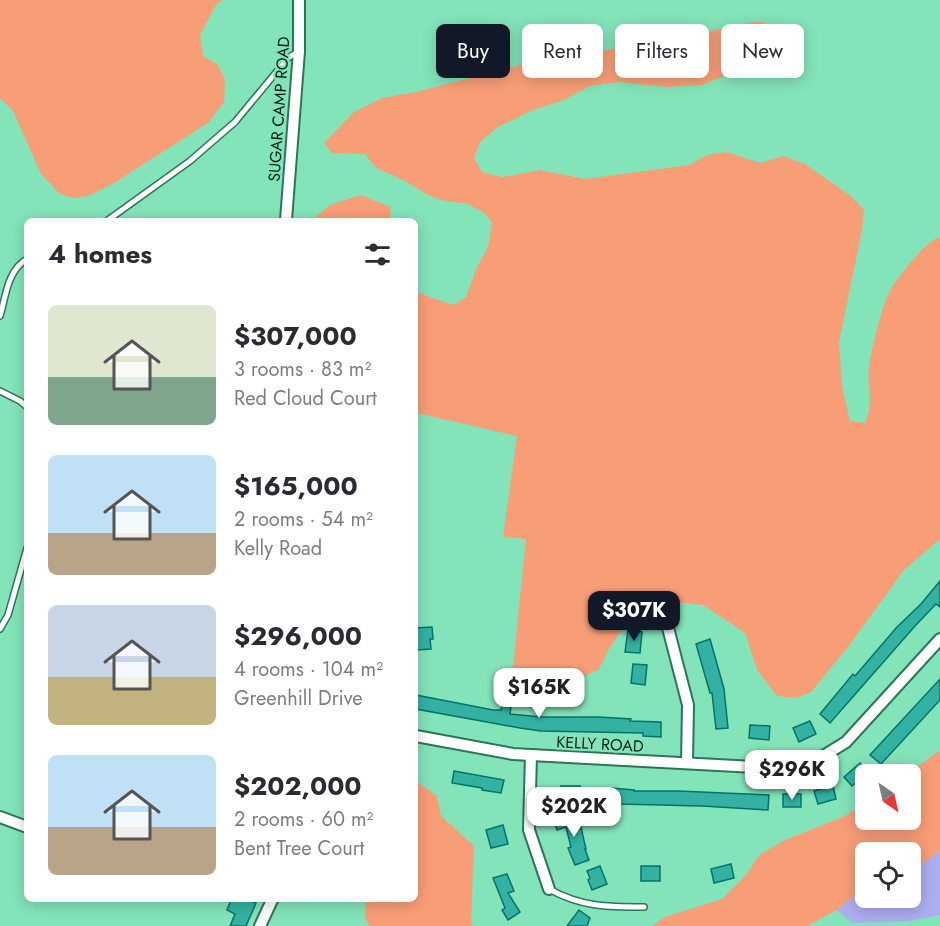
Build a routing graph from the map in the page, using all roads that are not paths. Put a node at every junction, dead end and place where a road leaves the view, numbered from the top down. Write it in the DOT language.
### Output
graph roads {
  1 [pos="299,0"];
  2 [pos="299,51"];
  3 [pos="111,218"];
  4 [pos="286,218"];
  5 [pos="24,262"];
  6 [pos="0,316"];
  7 [pos="0,392"];
  8 [pos="24,404"];
  9 [pos="24,559"];
  10 [pos="667,624"];
  11 [pos="0,629"];
  12 [pos="940,639"];
  13 [pos="418,736"];
  14 [pos="531,755"];
  15 [pos="687,762"];
  16 [pos="0,817"];
  17 [pos="24,826"];
  18 [pos="549,889"];
  19 [pos="271,902"];
  20 [pos="644,907"];
  21 [pos="260,926"];
  1 -- 2 [label="street, SUGAR CAMP ROAD"];
  2 -- 3 [label="lane"];
  2 -- 4 [label="street, SUGAR CAMP ROAD"];
  5 -- 6 [label="lane"];
  7 -- 8 [label="lane"];
  9 -- 11 [label="lane"];
  10 -- 15 [label="street"];
  12 -- 15 [label="street, KELLY ROAD"];
  13 -- 14 [label="street, KELLY ROAD"];
  14 -- 15 [label="street, KELLY ROAD"];
  14 -- 18 [label="street"];
  16 -- 17 [label="street"];
  18 -- 20 [label="lane"];
  19 -- 21 [label="street"];
}
